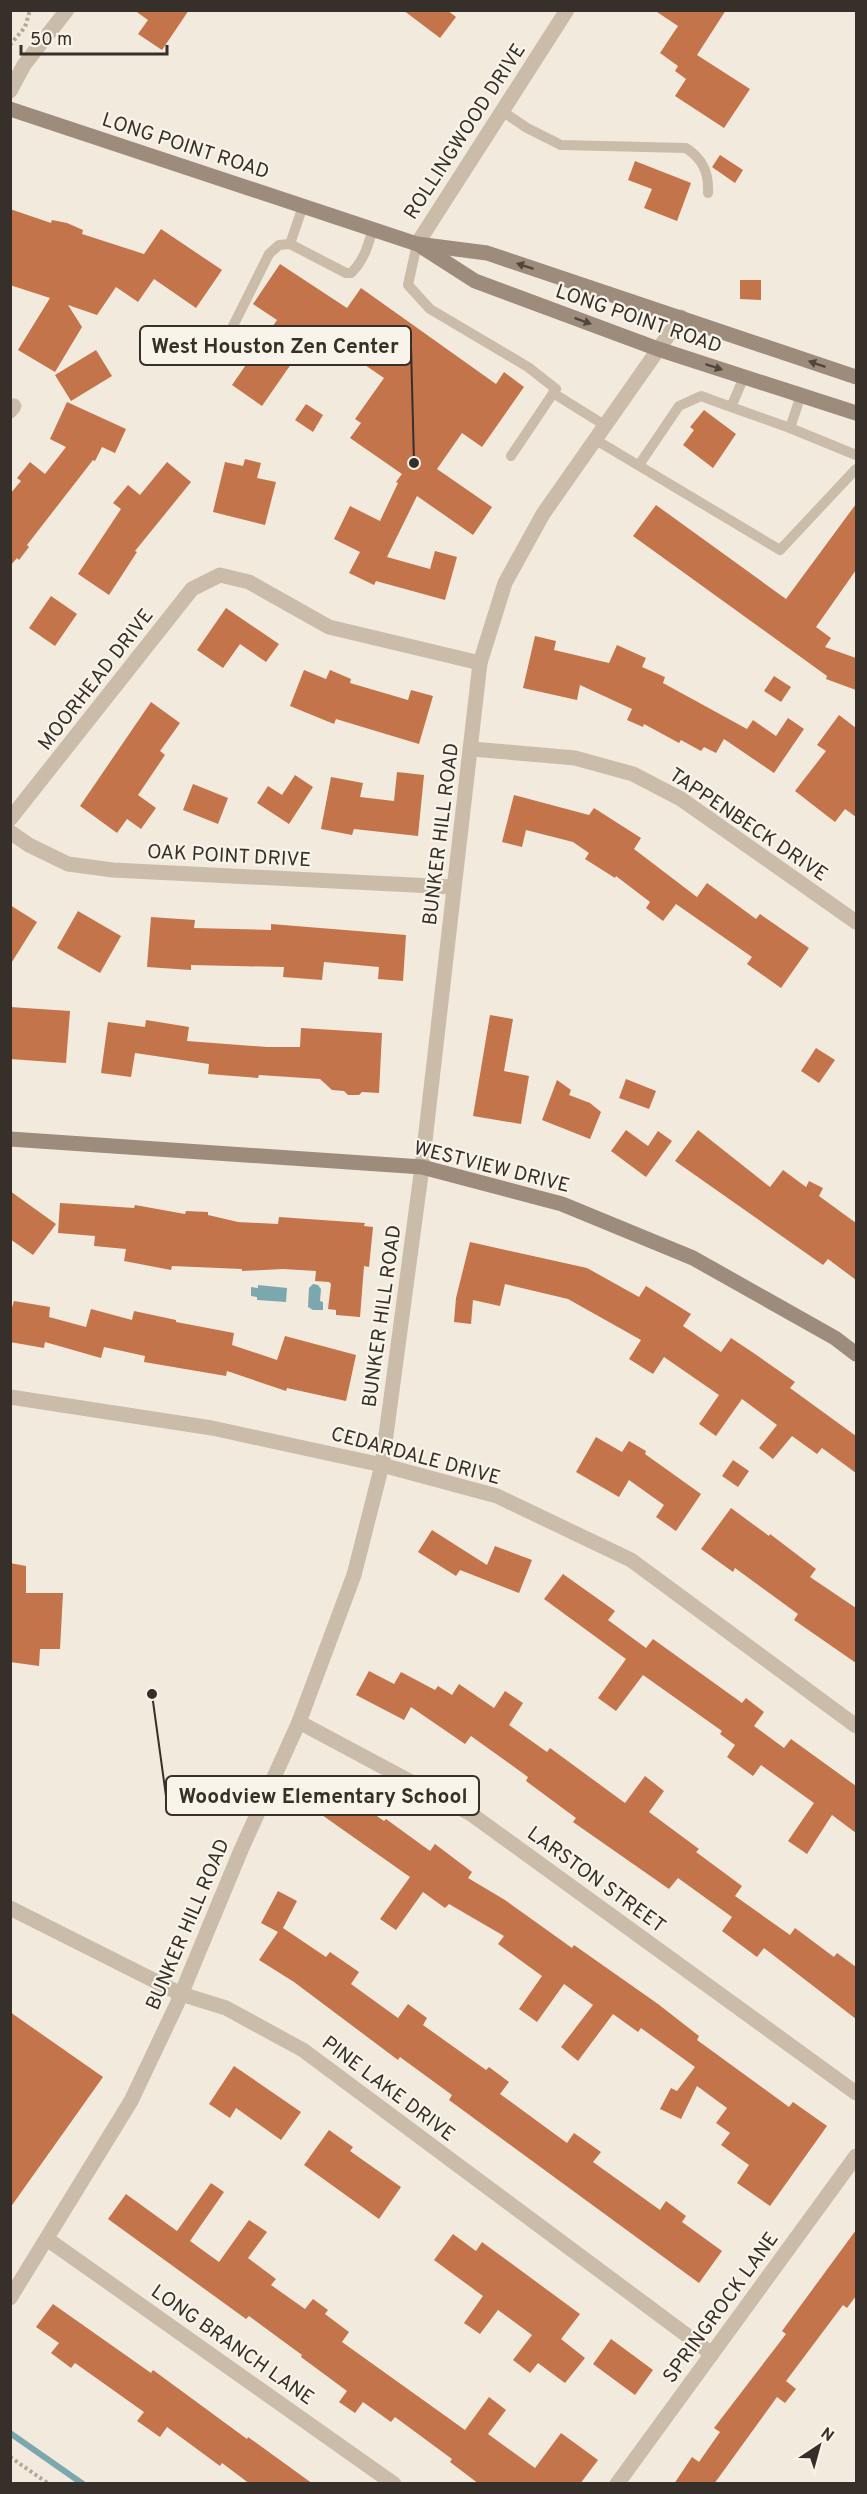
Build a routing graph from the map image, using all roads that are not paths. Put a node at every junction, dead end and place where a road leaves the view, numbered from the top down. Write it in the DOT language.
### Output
graph roads {
  1 [pos="68,10"];
  2 [pos="567,10"];
  3 [pos="10,91"];
  4 [pos="10,109"];
  5 [pos="502,111"];
  6 [pos="708,193"];
  7 [pos="303,206"];
  8 [pos="373,229"];
  9 [pos="290,244"];
  10 [pos="417,244"];
  11 [pos="681,317"];
  12 [pos="658,349"];
  13 [pos="217,358"];
  14 [pos="744,377"];
  15 [pos="856,377"];
  16 [pos="554,393"];
  17 [pos="801,395"];
  18 [pos="731,407"];
  19 [pos="856,413"];
  20 [pos="606,426"];
  21 [pos="790,428"];
  22 [pos="596,440"];
  23 [pos="856,455"];
  24 [pos="511,456"];
  25 [pos="639,465"];
  26 [pos="856,469"];
  27 [pos="480,663"];
  28 [pos="472,749"];
  29 [pos="10,819"];
  30 [pos="10,832"];
  31 [pos="453,887"];
  32 [pos="856,922"];
  33 [pos="10,1139"];
  34 [pos="422,1167"];
  35 [pos="856,1354"];
  36 [pos="10,1397"];
  37 [pos="382,1465"];
  38 [pos="298,1722"];
  39 [pos="856,1726"];
  40 [pos="10,1908"];
  41 [pos="181,1994"];
  42 [pos="856,2093"];
  43 [pos="856,2156"];
  44 [pos="47,2239"];
  45 [pos="10,2298"];
  46 [pos="712,2354"];
  47 [pos="394,2484"];
  48 [pos="617,2484"];
  1 -- 3 [label="street"];
  2 -- 5 [label="street, ROLLINGWOOD DRIVE"];
  4 -- 7 [label="main road, LONG POINT ROAD"];
  5 -- 6 [label="lane"];
  5 -- 10 [label="street, ROLLINGWOOD DRIVE"];
  7 -- 8 [label="main road, LONG POINT ROAD"];
  7 -- 9 [label="lane"];
  8 -- 9 [label="lane"];
  8 -- 10 [label="main road, LONG POINT ROAD"];
  9 -- 13 [label="lane"];
  11 -- 10 [label="main road, LONG POINT ROAD, one-way"];
  10 -- 12 [label="main road, LONG POINT ROAD, one-way"];
  10 -- 16 [label="lane"];
  11 -- 12 [label="street, BUNKER HILL ROAD"];
  15 -- 11 [label="main road, LONG POINT ROAD, one-way"];
  12 -- 14 [label="main road, LONG POINT ROAD, one-way"];
  12 -- 20 [label="street, BUNKER HILL ROAD"];
  14 -- 17 [label="main road, LONG POINT ROAD"];
  14 -- 18 [label="lane"];
  16 -- 20 [label="lane"];
  16 -- 24 [label="lane"];
  17 -- 19 [label="main road, LONG POINT ROAD"];
  17 -- 21 [label="lane"];
  18 -- 21 [label="lane"];
  18 -- 25 [label="lane"];
  20 -- 22 [label="street, BUNKER HILL ROAD"];
  21 -- 23 [label="lane"];
  22 -- 25 [label="lane"];
  22 -- 27 [label="street, BUNKER HILL ROAD"];
  25 -- 26 [label="lane"];
  27 -- 28 [label="street, BUNKER HILL ROAD"];
  27 -- 29 [label="street, MOORHEAD DRIVE"];
  28 -- 31 [label="street, BUNKER HILL ROAD"];
  28 -- 32 [label="street, TAPPENBECK DRIVE"];
  30 -- 31 [label="street, OAK POINT DRIVE"];
  31 -- 34 [label="street, BUNKER HILL ROAD"];
  33 -- 34 [label="main road, WESTVIEW DRIVE"];
  34 -- 35 [label="main road, WESTVIEW DRIVE"];
  34 -- 37 [label="street, BUNKER HILL ROAD"];
  36 -- 37 [label="street, CEDARDALE DRIVE"];
  37 -- 38 [label="street, BUNKER HILL ROAD"];
  37 -- 39 [label="street, CEDARDALE DRIVE"];
  38 -- 41 [label="street, BUNKER HILL ROAD"];
  38 -- 42 [label="street, LARSTON STREET"];
  40 -- 41 [label="street, PINE LAKE DRIVE"];
  41 -- 44 [label="street, BUNKER HILL ROAD"];
  41 -- 46 [label="street, PINE LAKE DRIVE"];
  43 -- 46 [label="street, SPRINGROCK LANE"];
  44 -- 45 [label="street, BUNKER HILL ROAD"];
  44 -- 47 [label="street, LONG BRANCH LANE"];
  46 -- 48 [label="street, SPRINGROCK LANE"];
}
